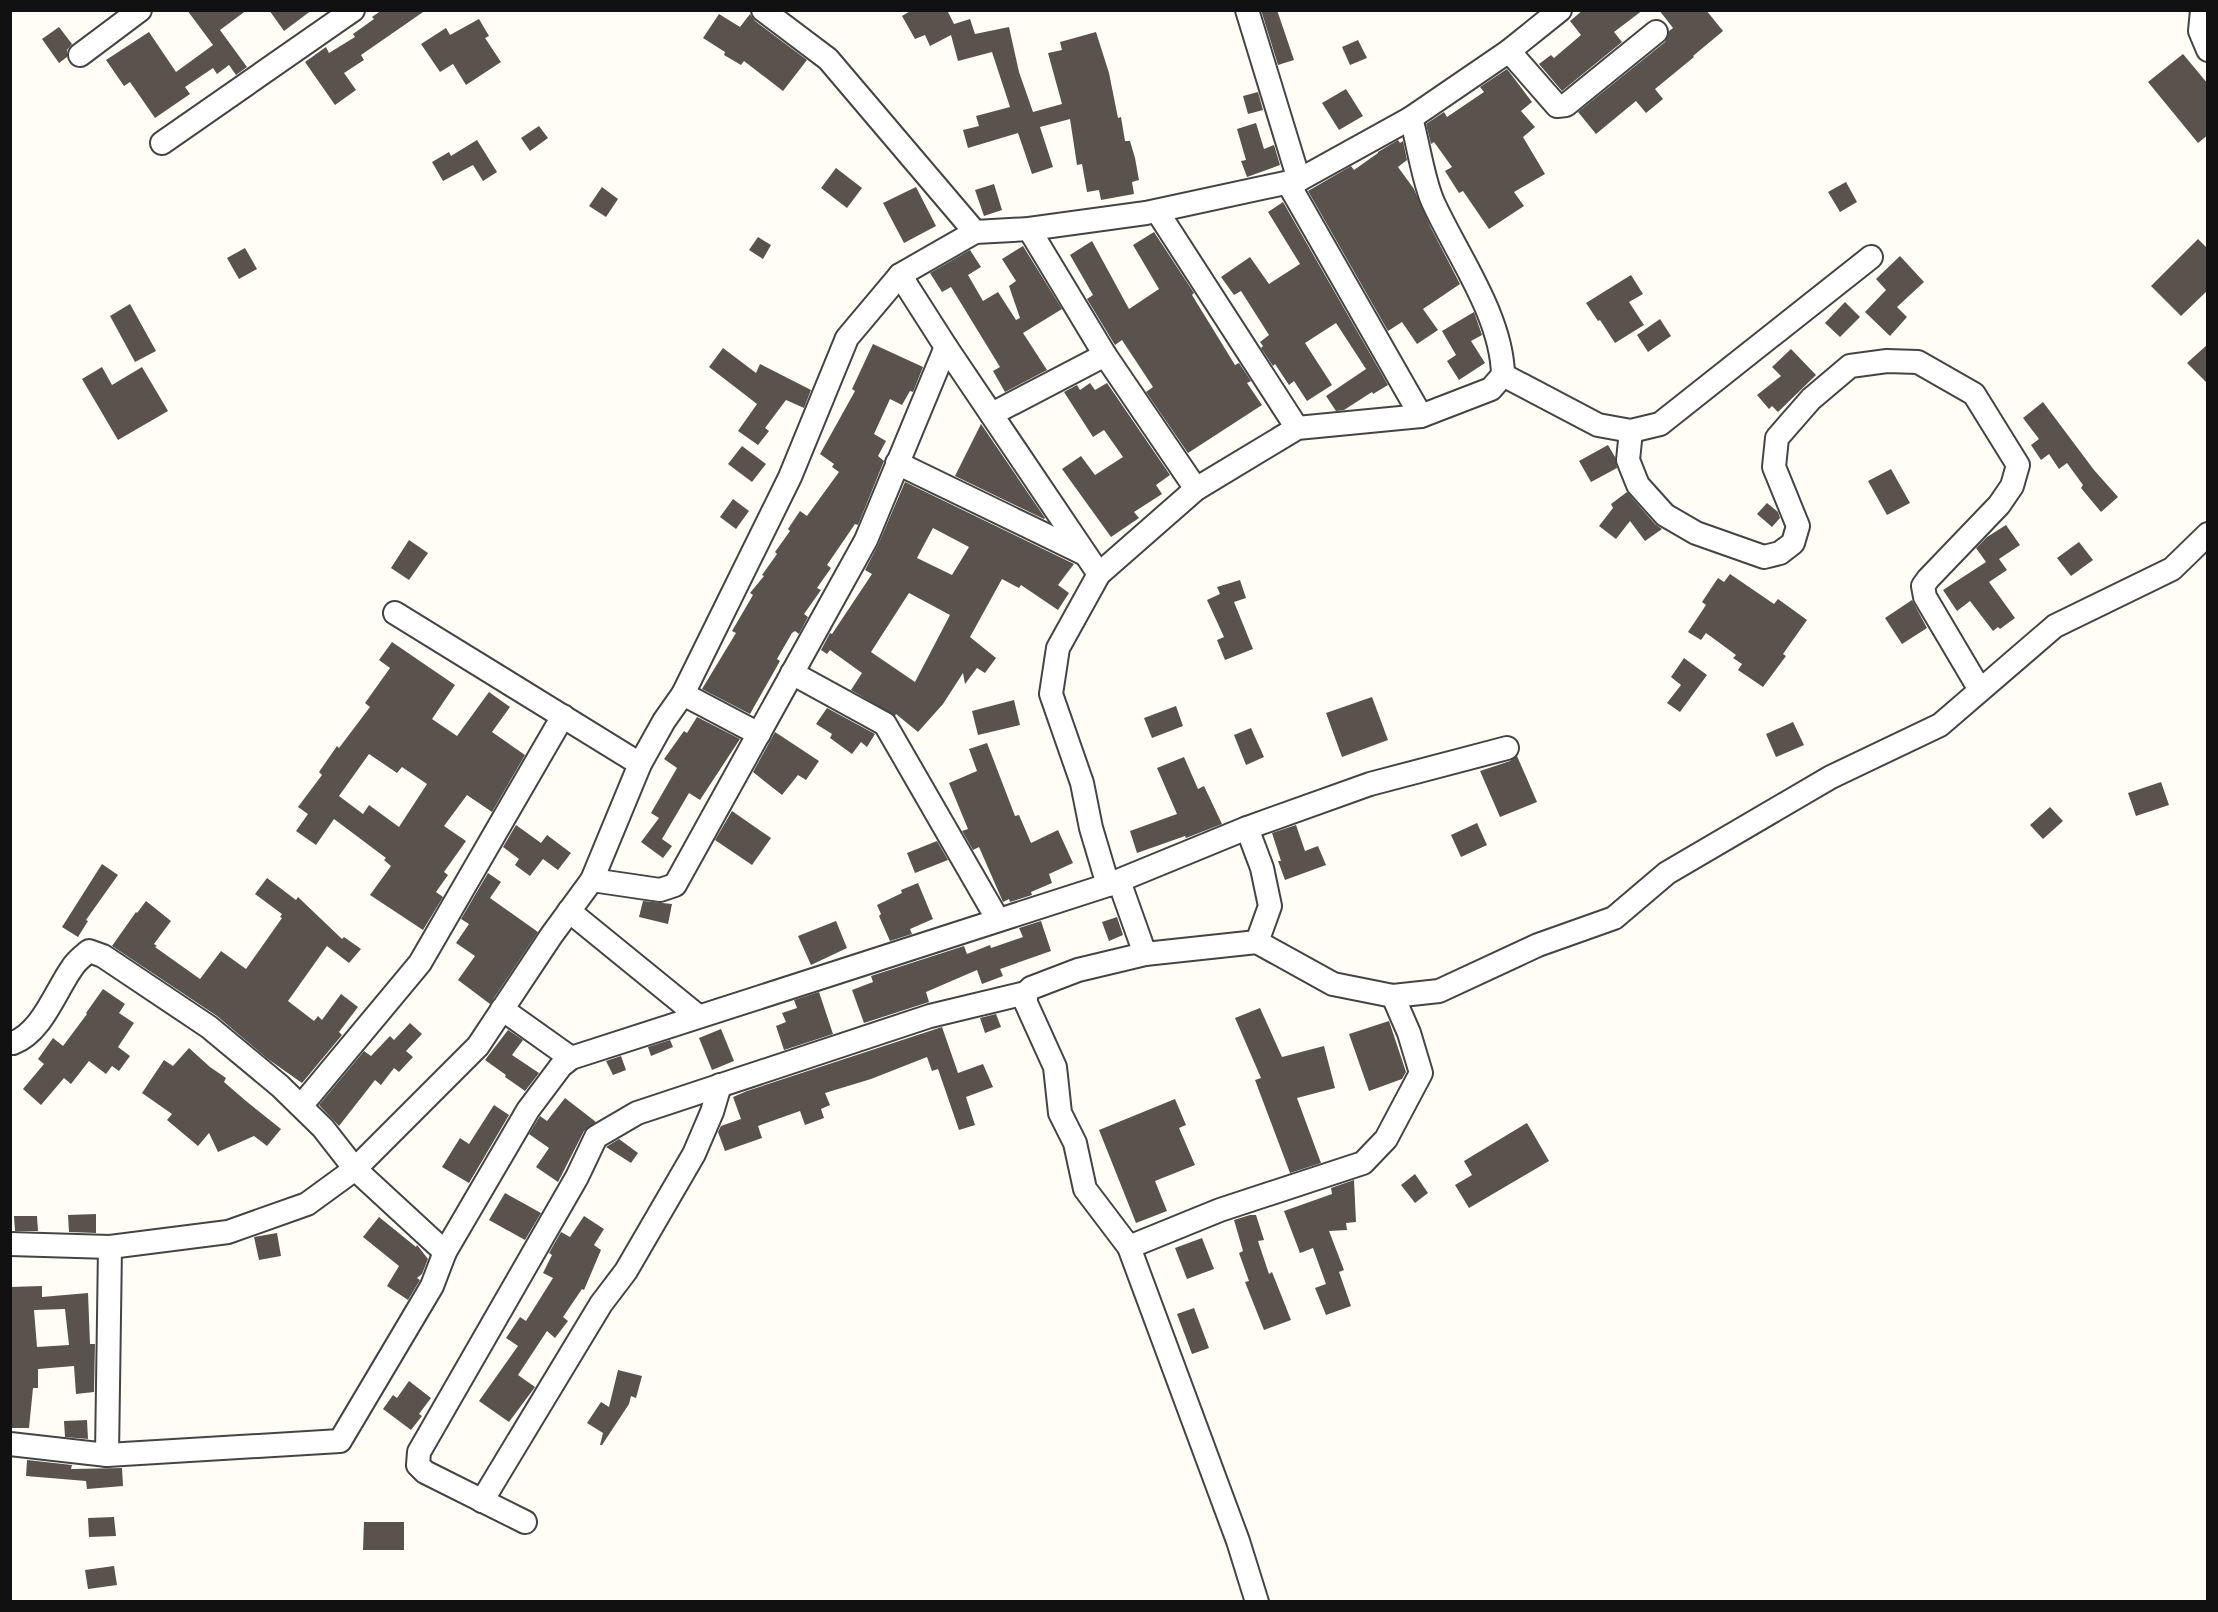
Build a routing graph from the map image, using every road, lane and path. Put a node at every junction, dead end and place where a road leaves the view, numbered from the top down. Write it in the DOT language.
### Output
graph roads {
  1 [pos="140,10"];
  2 [pos="353,10"];
  3 [pos="763,10"];
  4 [pos="1247,10"];
  5 [pos="1560,10"];
  6 [pos="2202,10"];
  7 [pos="1656,32"];
  8 [pos="2208,50"];
  9 [pos="1509,51"];
  10 [pos="80,55"];
  11 [pos="1411,118"];
  12 [pos="162,143"];
  13 [pos="1294,182"];
  14 [pos="1157,211"];
  15 [pos="1029,229"];
  16 [pos="975,232"];
  17 [pos="1871,257"];
  18 [pos="900,274"];
  19 [pos="946,346"];
  20 [pos="1105,355"];
  21 [pos="1503,375"];
  22 [pos="992,414"];
  23 [pos="1421,416"];
  24 [pos="1297,428"];
  25 [pos="1631,430"];
  26 [pos="897,464"];
  27 [pos="1196,489"];
  28 [pos="2208,534"];
  29 [pos="1086,554"];
  30 [pos="1099,574"];
  31 [pos="395,613"];
  32 [pos="792,673"];
  33 [pos="1980,690"];
  34 [pos="683,694"];
  35 [pos="563,716"];
  36 [pos="759,734"];
  37 [pos="1507,748"];
  38 [pos="640,764"];
  39 [pos="1247,828"];
  40 [pos="592,880"];
  41 [pos="1113,883"];
  42 [pos="569,911"];
  43 [pos="998,920"];
  44 [pos="1257,942"];
  45 [pos="1145,954"];
  46 [pos="1026,993"];
  47 [pos="1392,996"];
  48 [pos="502,1009"];
  49 [pos="698,1017"];
  50 [pos="10,1042"];
  51 [pos="571,1058"];
  52 [pos="720,1085"];
  53 [pos="301,1106"];
  54 [pos="355,1169"];
  55 [pos="10,1244"];
  56 [pos="110,1247"];
  57 [pos="1129,1248"];
  58 [pos="445,1252"];
  59 [pos="10,1444"];
  60 [pos="107,1455"];
  61 [pos="482,1501"];
  62 [pos="525,1522"];
  63 [pos="1253,1599"];
  1 -- 10 [label="street"];
  2 -- 12 [label="street"];
  3 -- 16 [label="street"];
  4 -- 13 [label="street"];
  5 -- 9 [label="street"];
  6 -- 8 [label="street"];
  7 -- 9 [label="street"];
  9 -- 11 [label="street"];
  11 -- 13 [label="street"];
  11 -- 21 [label="street"];
  13 -- 14 [label="street"];
  13 -- 23 [label="street"];
  14 -- 15 [label="street"];
  14 -- 24 [label="street"];
  15 -- 16 [label="street"];
  15 -- 20 [label="street"];
  16 -- 18 [label="street"];
  17 -- 25 [label="street"];
  18 -- 19 [label="street"];
  18 -- 34 [label="street"];
  19 -- 22 [label="street"];
  19 -- 26 [label="street"];
  20 -- 22 [label="street"];
  20 -- 27 [label="street"];
  21 -- 23 [label="street"];
  21 -- 25 [label="street"];
  22 -- 29 [label="street"];
  23 -- 24 [label="street"];
  24 -- 27 [label="street"];
  25 -- 33 [label="street"];
  26 -- 29 [label="street"];
  26 -- 32 [label="street"];
  27 -- 30 [label="street"];
  28 -- 33 [label="street"];
  29 -- 30 [label="street"];
  30 -- 41 [label="street"];
  31 -- 35 [label="street"];
  32 -- 36 [label="street"];
  32 -- 43 [label="street"];
  33 -- 47 [label="street"];
  34 -- 36 [label="street"];
  34 -- 38 [label="street"];
  35 -- 38 [label="street"];
  35 -- 53 [label="street"];
  36 -- 40 [label="street"];
  37 -- 39 [label="street"];
  38 -- 40 [label="street"];
  39 -- 41 [label="street"];
  39 -- 44 [label="street"];
  40 -- 42 [label="street"];
  41 -- 43 [label="street"];
  41 -- 45 [label="street"];
  42 -- 48 [label="street"];
  42 -- 49 [label="street"];
  43 -- 49 [label="street"];
  44 -- 45 [label="street"];
  44 -- 47 [label="street"];
  45 -- 46 [label="street"];
  46 -- 52 [label="street"];
  46 -- 57 [label="street"];
  47 -- 57 [label="street"];
  48 -- 51 [label="street"];
  48 -- 54 [label="street"];
  49 -- 51 [label="street"];
  50 -- 53 [label="street"];
  51 -- 58 [label="street"];
  52 -- 61 [label="street"];
  52 -- 61 [label="street"];
  53 -- 54 [label="street"];
  54 -- 56 [label="street"];
  54 -- 58 [label="street"];
  55 -- 56 [label="street"];
  56 -- 60 [label="street"];
  57 -- 63 [label="street"];
  58 -- 60 [label="street"];
  59 -- 60 [label="street"];
  61 -- 62 [label="street"];
}
